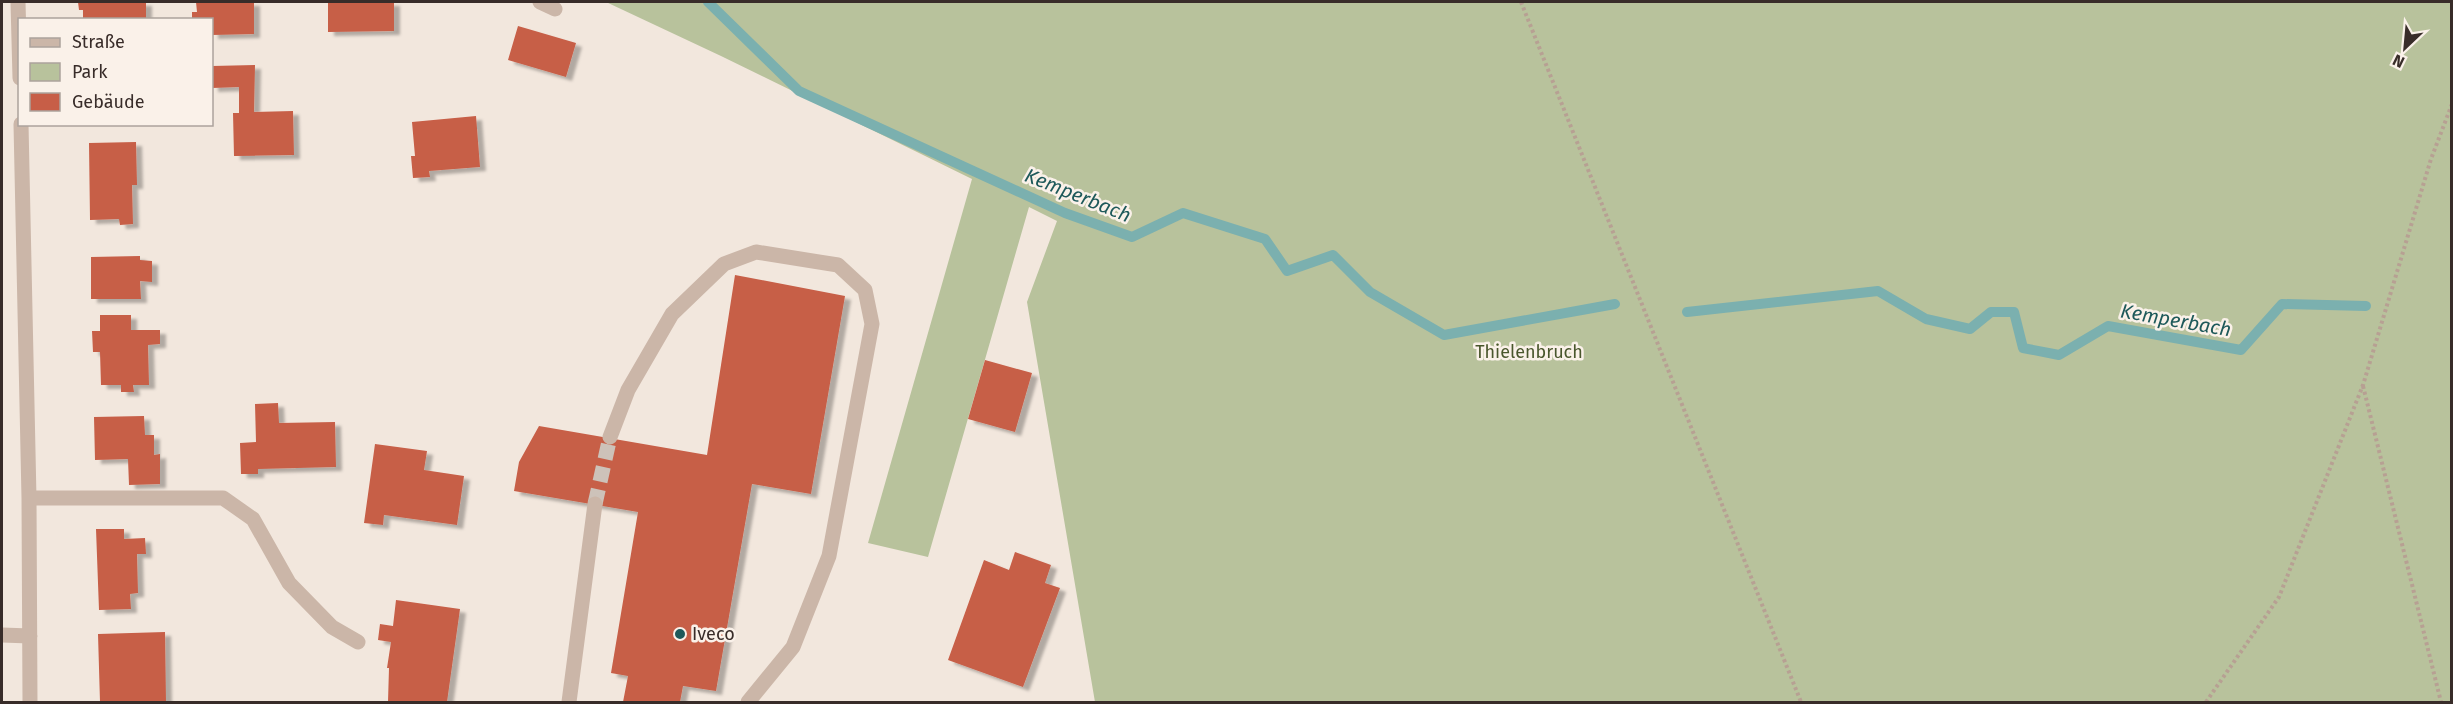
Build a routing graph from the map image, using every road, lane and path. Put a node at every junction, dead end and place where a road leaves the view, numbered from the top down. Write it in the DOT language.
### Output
graph roads {
  1 [pos="18,2"];
  2 [pos="540,2"];
  3 [pos="1521,2"];
  4 [pos="555,9"];
  5 [pos="18,18"];
  6 [pos="2451,104"];
  7 [pos="21,126"];
  8 [pos="2363,385"];
  9 [pos="610,437"];
  10 [pos="29,498"];
  11 [pos="595,504"];
  12 [pos="2,635"];
  13 [pos="30,636"];
  14 [pos="358,642"];
  15 [pos="30,702"];
  16 [pos="569,702"];
  17 [pos="748,702"];
  18 [pos="1801,702"];
  19 [pos="2206,702"];
  20 [pos="2441,702"];
  1 -- 5 [label="street"];
  2 -- 4 [label="street"];
  3 -- 18 [label="path"];
  6 -- 8 [label="path"];
  7 -- 10 [label="street"];
  8 -- 19 [label="path"];
  8 -- 20 [label="path"];
  9 -- 17 [label="street"];
  10 -- 13 [label="street"];
  10 -- 14 [label="street"];
  11 -- 16 [label="street"];
  12 -- 13 [label="street"];
  13 -- 15 [label="street"];
}
